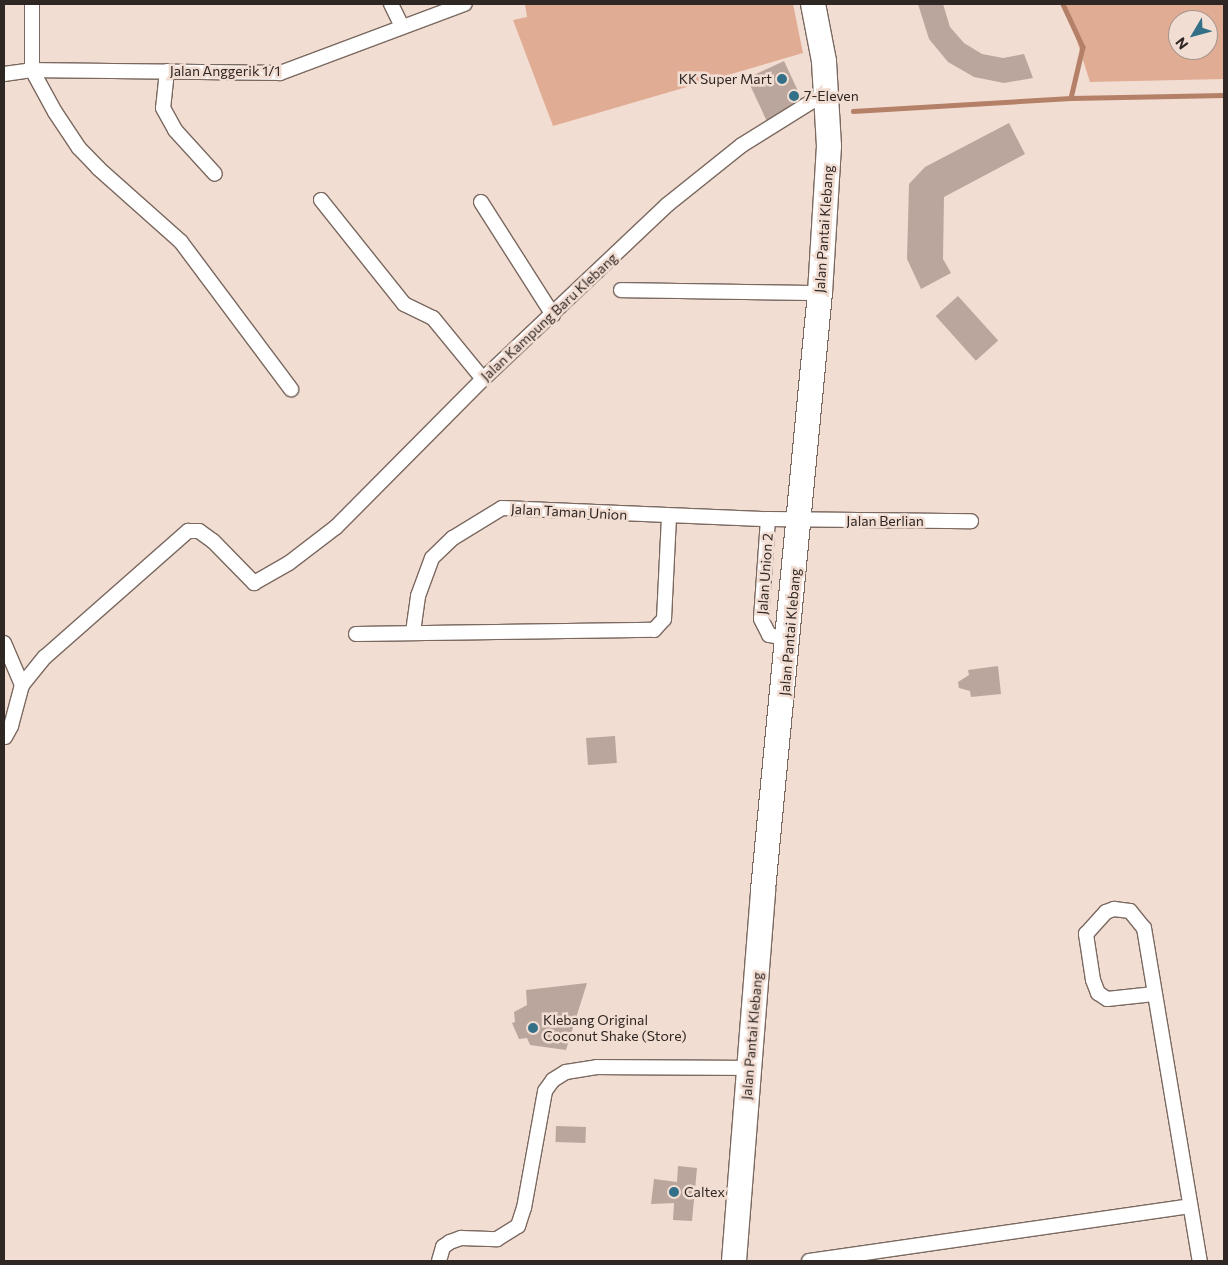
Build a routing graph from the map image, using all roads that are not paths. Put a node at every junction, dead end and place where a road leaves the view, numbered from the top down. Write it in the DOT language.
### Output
graph roads {
  1 [pos="32,4"];
  2 [pos="391,4"];
  3 [pos="465,4"];
  4 [pos="813,4"];
  5 [pos="402,27"];
  6 [pos="32,70"];
  7 [pos="167,72"];
  8 [pos="4,74"];
  9 [pos="827,92"];
  10 [pos="215,174"];
  11 [pos="321,200"];
  12 [pos="480,202"];
  13 [pos="622,290"];
  14 [pos="820,293"];
  15 [pos="552,315"];
  16 [pos="482,379"];
  17 [pos="290,389"];
  18 [pos="669,516"];
  19 [pos="768,520"];
  20 [pos="800,520"];
  21 [pos="971,521"];
  22 [pos="414,632"];
  23 [pos="356,634"];
  24 [pos="789,639"];
  25 [pos="4,643"];
  26 [pos="22,685"];
  27 [pos="5,737"];
  28 [pos="1154,994"];
  29 [pos="750,1068"];
  30 [pos="1190,1206"];
  31 [pos="439,1261"];
  32 [pos="734,1261"];
  33 [pos="809,1261"];
  34 [pos="1200,1261"];
  1 -- 6 [label="street"];
  2 -- 5 [label="street"];
  3 -- 5 [label="street, Jalan Anggerik 1/1"];
  4 -- 9 [label="highway, Jalan Pantai Klebang"];
  5 -- 7 [label="street, Jalan Anggerik 1/1"];
  6 -- 7 [label="street, Jalan Anggerik 1/1"];
  6 -- 8 [label="street, Jalan Anggerik 1/1"];
  6 -- 17 [label="street"];
  7 -- 10 [label="street"];
  9 -- 14 [label="highway, Jalan Pantai Klebang"];
  9 -- 15 [label="street, Jalan Kampung Baru Klebang"];
  11 -- 16 [label="street"];
  12 -- 15 [label="street"];
  13 -- 14 [label="street"];
  14 -- 20 [label="highway, Jalan Pantai Klebang"];
  15 -- 16 [label="street, Jalan Kampung Baru Klebang"];
  16 -- 26 [label="street, Jalan Kampung Baru Klebang"];
  18 -- 19 [label="street, Jalan Taman Union"];
  18 -- 22 [label="street, Jalan Taman Union"];
  18 -- 22 [label="street"];
  19 -- 20 [label="street, Jalan Taman Union"];
  19 -- 24 [label="street, Jalan Union 2"];
  20 -- 21 [label="street, Jalan Berlian"];
  20 -- 24 [label="highway, Jalan Pantai Klebang"];
  22 -- 23 [label="street"];
  24 -- 29 [label="highway, Jalan Pantai Klebang"];
  25 -- 26 [label="street"];
  26 -- 27 [label="street"];
  28 -- 28 [label="street"];
  28 -- 30 [label="street"];
  29 -- 31 [label="street"];
  29 -- 32 [label="highway, Jalan Pantai Klebang"];
  30 -- 33 [label="street"];
  30 -- 34 [label="street"];
}
